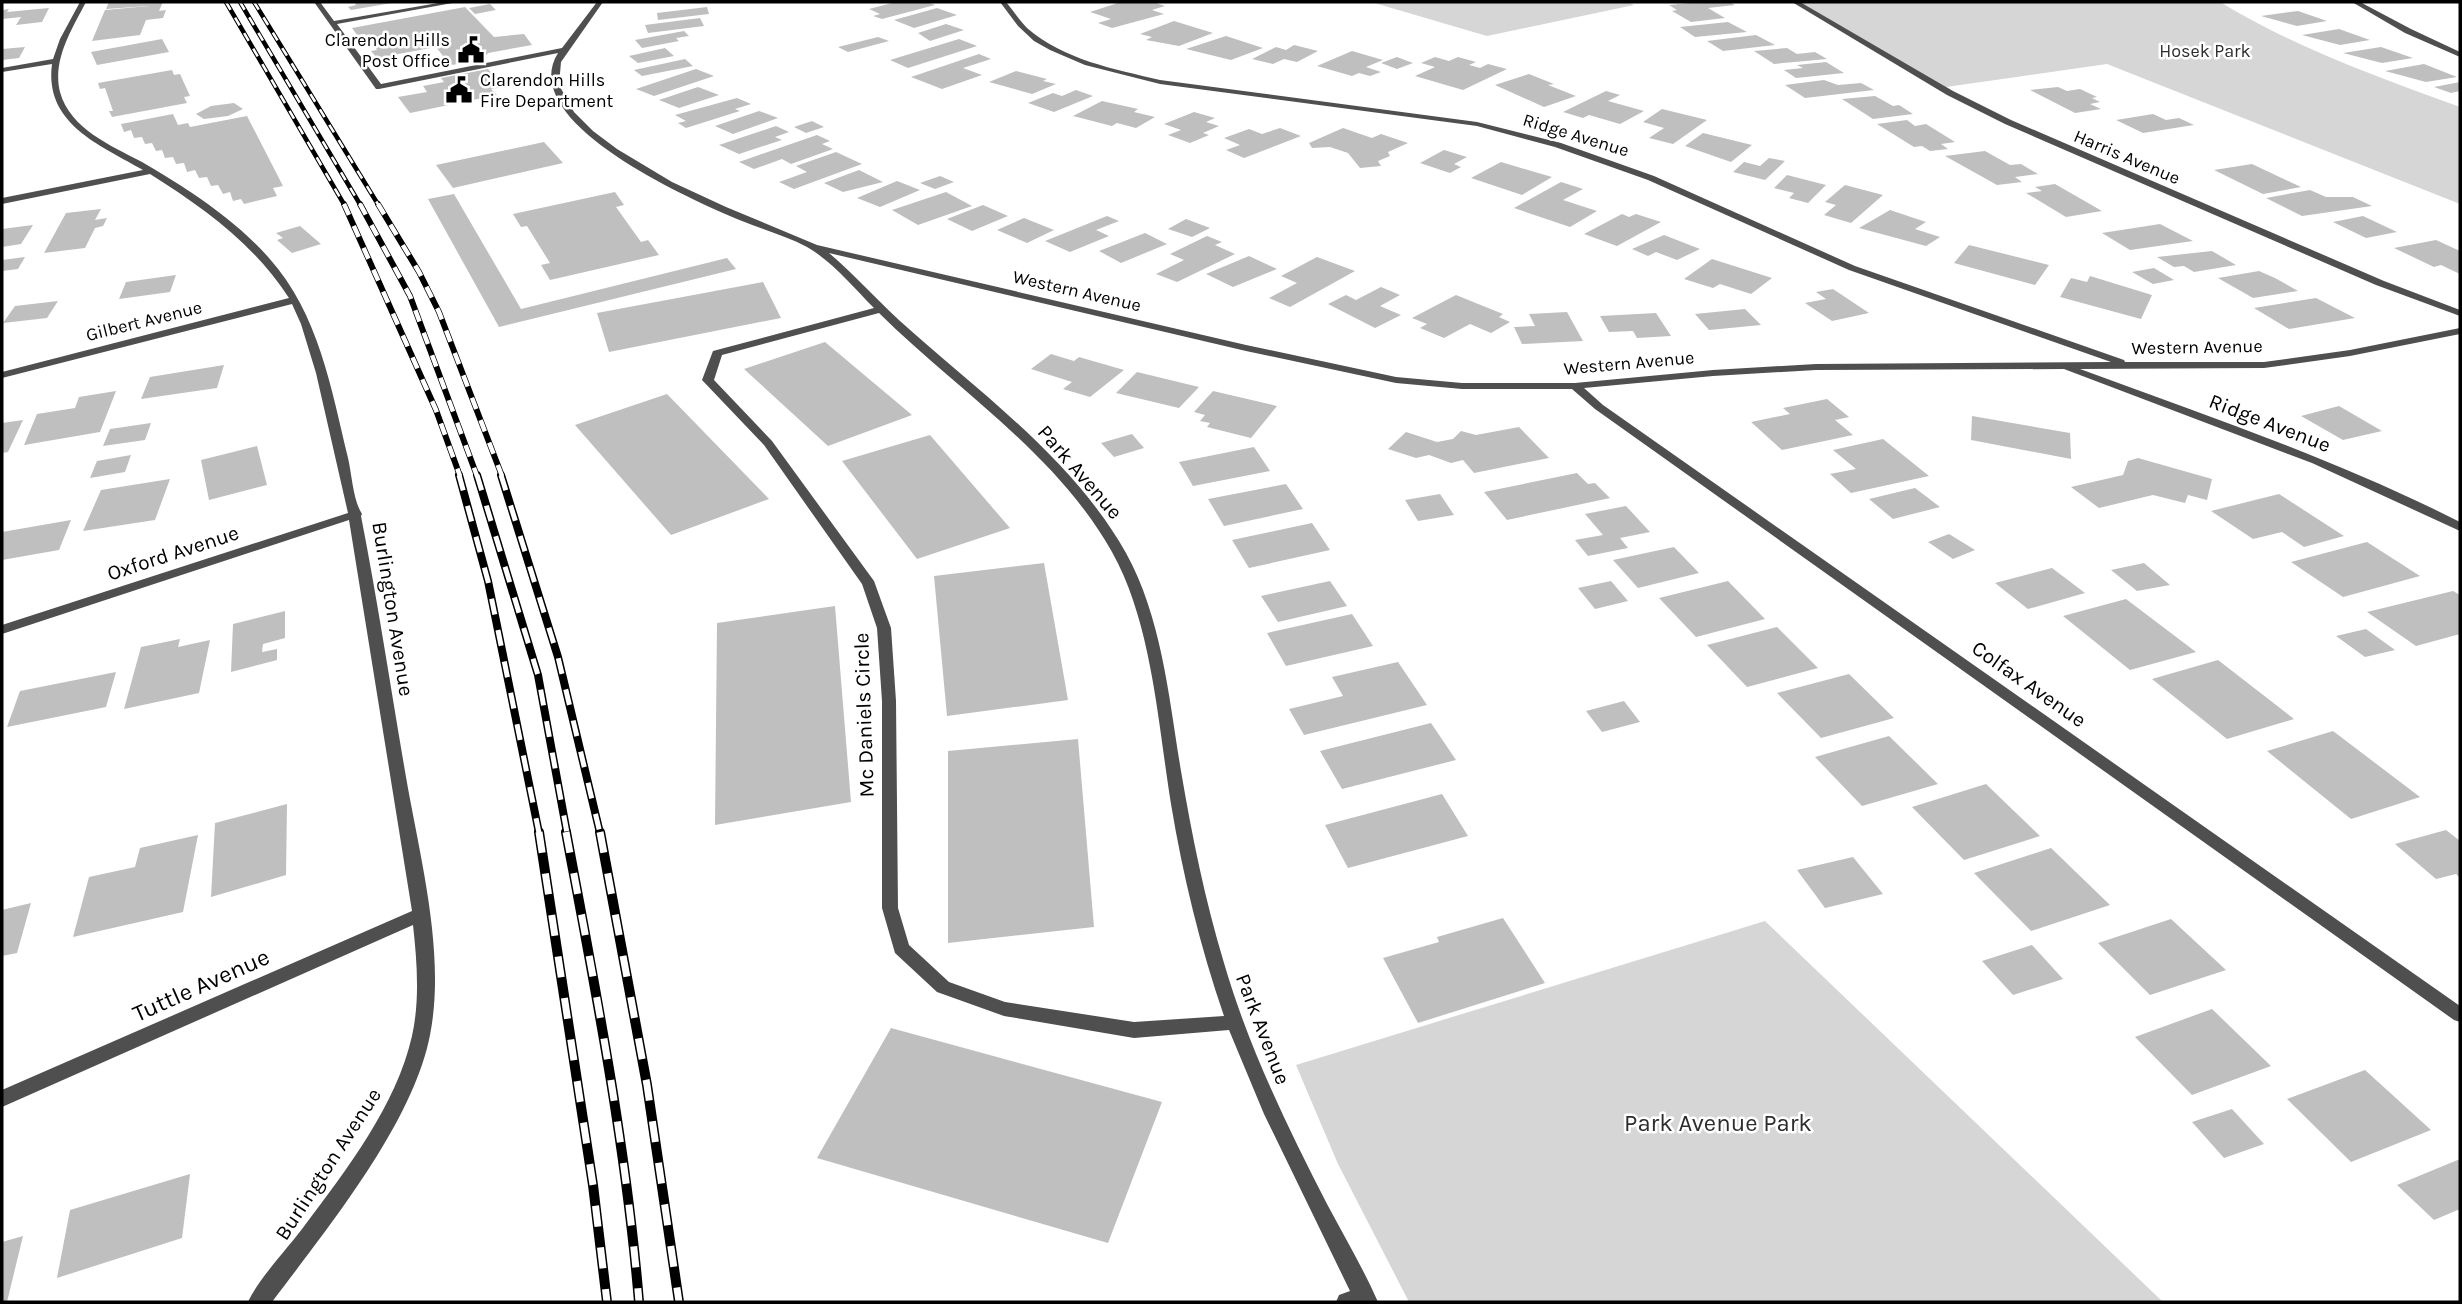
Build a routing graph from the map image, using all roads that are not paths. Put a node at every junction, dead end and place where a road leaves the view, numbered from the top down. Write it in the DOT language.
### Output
graph roads {
  1 [pos="83,2"];
  2 [pos="317,2"];
  3 [pos="456,2"];
  4 [pos="600,2"];
  5 [pos="1003,2"];
  6 [pos="1795,2"];
  7 [pos="2355,2"];
  8 [pos="333,23"];
  9 [pos="564,50"];
  10 [pos="2460,55"];
  11 [pos="56,61"];
  12 [pos="2,70"];
  13 [pos="151,171"];
  14 [pos="2,201"];
  15 [pos="814,247"];
  16 [pos="295,300"];
  17 [pos="881,309"];
  18 [pos="2460,313"];
  19 [pos="2460,331"];
  20 [pos="2062,366"];
  21 [pos="2130,366"];
  22 [pos="2,375"];
  23 [pos="1575,386"];
  24 [pos="356,514"];
  25 [pos="2460,527"];
  26 [pos="2,629"];
  27 [pos="419,915"];
  28 [pos="2460,1014"];
  29 [pos="1236,1022"];
  30 [pos="2,1099"];
  31 [pos="1359,1300"];
  32 [pos="259,1302"];
  1 -- 11 [label="street, Burlington Avenue"];
  2 -- 8 [label="street"];
  3 -- 8 [label="street"];
  4 -- 9 [label="street, Park Avenue"];
  5 -- 21 [label="street, Ridge Avenue"];
  6 -- 18 [label="street, Harris Avenue"];
  7 -- 10 [label="street"];
  8 -- 9 [label="street"];
  9 -- 15 [label="street, Park Avenue"];
  11 -- 12 [label="street"];
  11 -- 13 [label="street, Burlington Avenue"];
  13 -- 14 [label="street"];
  13 -- 16 [label="street, Burlington Avenue"];
  15 -- 17 [label="street, Park Avenue"];
  15 -- 23 [label="street, Western Avenue"];
  16 -- 22 [label="street, Gilbert Avenue"];
  16 -- 24 [label="street, Burlington Avenue"];
  17 -- 29 [label="street, Park Avenue"];
  17 -- 29 [label="street, Mc Daniels Circle"];
  19 -- 21 [label="street, Western Avenue"];
  20 -- 21 [label="street, Western Avenue"];
  20 -- 23 [label="street, Western Avenue"];
  20 -- 25 [label="street, Ridge Avenue"];
  23 -- 28 [label="street, Colfax Avenue"];
  24 -- 26 [label="street, Oxford Avenue"];
  24 -- 27 [label="street, Burlington Avenue"];
  27 -- 30 [label="street, Tuttle Avenue"];
  27 -- 32 [label="street, Burlington Avenue"];
  29 -- 31 [label="street, Park Avenue"];
}
